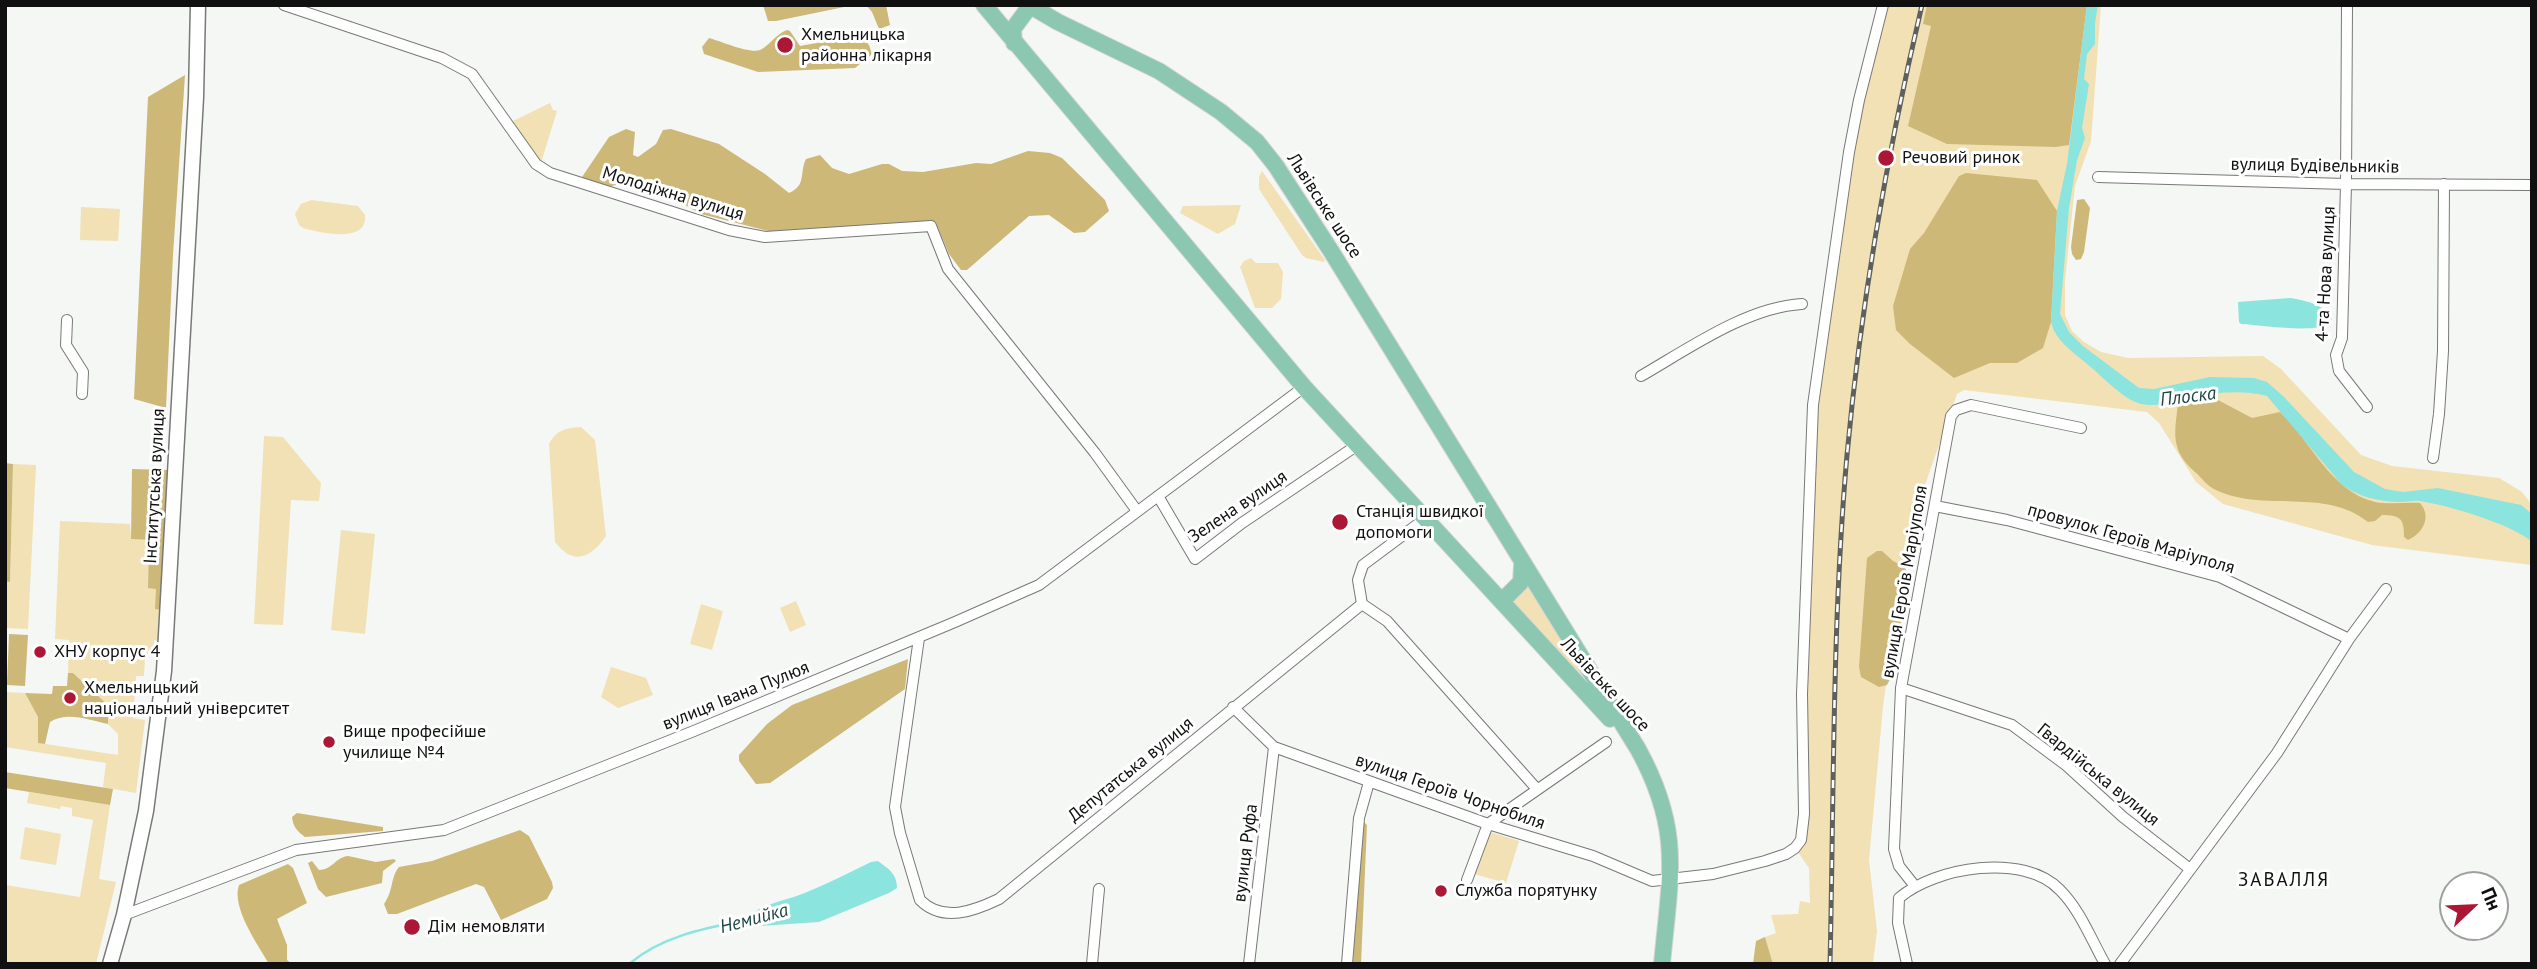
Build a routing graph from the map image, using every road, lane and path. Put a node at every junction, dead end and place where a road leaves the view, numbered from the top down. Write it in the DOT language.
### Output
graph roads {
  1 [pos="198,5"];
  2 [pos="284,5"];
  3 [pos="984,5"];
  4 [pos="1883,5"];
  5 [pos="2347,5"];
  6 [pos="1029,6"];
  7 [pos="1014,43"];
  8 [pos="2098,177"];
  9 [pos="2346,184"];
  10 [pos="2444,184"];
  11 [pos="2532,185"];
  12 [pos="1802,304"];
  13 [pos="67,320"];
  14 [pos="1641,376"];
  15 [pos="1304,387"];
  16 [pos="82,394"];
  17 [pos="2367,407"];
  18 [pos="2081,428"];
  19 [pos="1359,444"];
  20 [pos="2433,458"];
  21 [pos="1158,496"];
  22 [pos="1935,506"];
  23 [pos="1137,511"];
  24 [pos="1426,518"];
  25 [pos="1522,565"];
  26 [pos="2386,589"];
  27 [pos="1502,601"];
  28 [pos="1362,604"];
  29 [pos="919,638"];
  30 [pos="2349,639"];
  31 [pos="1901,688"];
  32 [pos="1233,707"];
  33 [pos="1606,743"];
  34 [pos="1274,747"];
  35 [pos="1637,749"];
  36 [pos="1369,782"];
  37 [pos="1536,788"];
  38 [pos="1488,824"];
  39 [pos="2190,869"];
  40 [pos="1467,880"];
  41 [pos="1671,880"];
  42 [pos="1914,885"];
  43 [pos="1099,889"];
  44 [pos="124,915"];
  45 [pos="110,964"];
  46 [pos="1092,964"];
  47 [pos="1249,964"];
  48 [pos="1347,964"];
  49 [pos="1662,964"];
  50 [pos="1907,964"];
  51 [pos="2105,964"];
  52 [pos="2120,964"];
  1 -- 44 [label="street, Інститутська вулиця"];
  2 -- 23 [label="street, Молодіжна вулиця"];
  3 -- 7 [label="main road, Львівське шосе"];
  4 -- 41 [label="street, вулиця Героїв Чорнобиля"];
  5 -- 9 [label="street, 4-та Нова вулиця"];
  6 -- 7 [label="main road"];
  6 -- 25 [label="main road, Львівське шосе"];
  7 -- 15 [label="main road, Львівське шосе"];
  8 -- 9 [label="street, вулиця Будівельників"];
  9 -- 10 [label="street, вулиця Будівельників"];
  9 -- 17 [label="street, 4-та Нова вулиця"];
  10 -- 11 [label="street, вулиця Будівельників"];
  10 -- 20 [label="street"];
  12 -- 14 [label="street"];
  13 -- 16 [label="street"];
  15 -- 19 [label="main road, Львівське шосе"];
  15 -- 21 [label="street, вулиця Івана Пулюя"];
  18 -- 22 [label="street, вулиця Героїв Маріуполя"];
  19 -- 21 [label="street, Зелена вулиця"];
  19 -- 24 [label="main road, Львівське шосе"];
  21 -- 23 [label="street, вулиця Івана Пулюя"];
  22 -- 30 [label="street, провулок Героїв Маріуполя"];
  22 -- 31 [label="street, вулиця Героїв Маріуполя"];
  23 -- 29 [label="street, вулиця Івана Пулюя"];
  24 -- 27 [label="main road, Львівське шосе"];
  24 -- 28 [label="street"];
  25 -- 27 [label="main road"];
  25 -- 35 [label="main road, Львівське шосе"];
  26 -- 30 [label="street"];
  27 -- 35 [label="main road, Львівське шосе"];
  28 -- 32 [label="street, Депутатська вулиця"];
  28 -- 37 [label="street"];
  29 -- 32 [label="street, Депутатська вулиця"];
  29 -- 44 [label="street, вулиця Івана Пулюя"];
  30 -- 39 [label="street"];
  31 -- 39 [label="street, Гвардійська вулиця"];
  31 -- 42 [label="street, вулиця Героїв Маріуполя"];
  32 -- 34 [label="street, вулиця Героїв Чорнобиля"];
  33 -- 37 [label="street"];
  34 -- 36 [label="street, вулиця Героїв Чорнобиля"];
  34 -- 47 [label="street, вулиця Руфа"];
  35 -- 41 [label="main road"];
  36 -- 38 [label="street, вулиця Героїв Чорнобиля"];
  36 -- 48 [label="street"];
  37 -- 38 [label="street"];
  38 -- 40 [label="street"];
  38 -- 41 [label="street, вулиця Героїв Чорнобиля"];
  39 -- 52 [label="street"];
  41 -- 49 [label="main road"];
  42 -- 50 [label="street"];
  42 -- 51 [label="street"];
  43 -- 46 [label="street"];
  44 -- 45 [label="street, Інститутська вулиця"];
}
